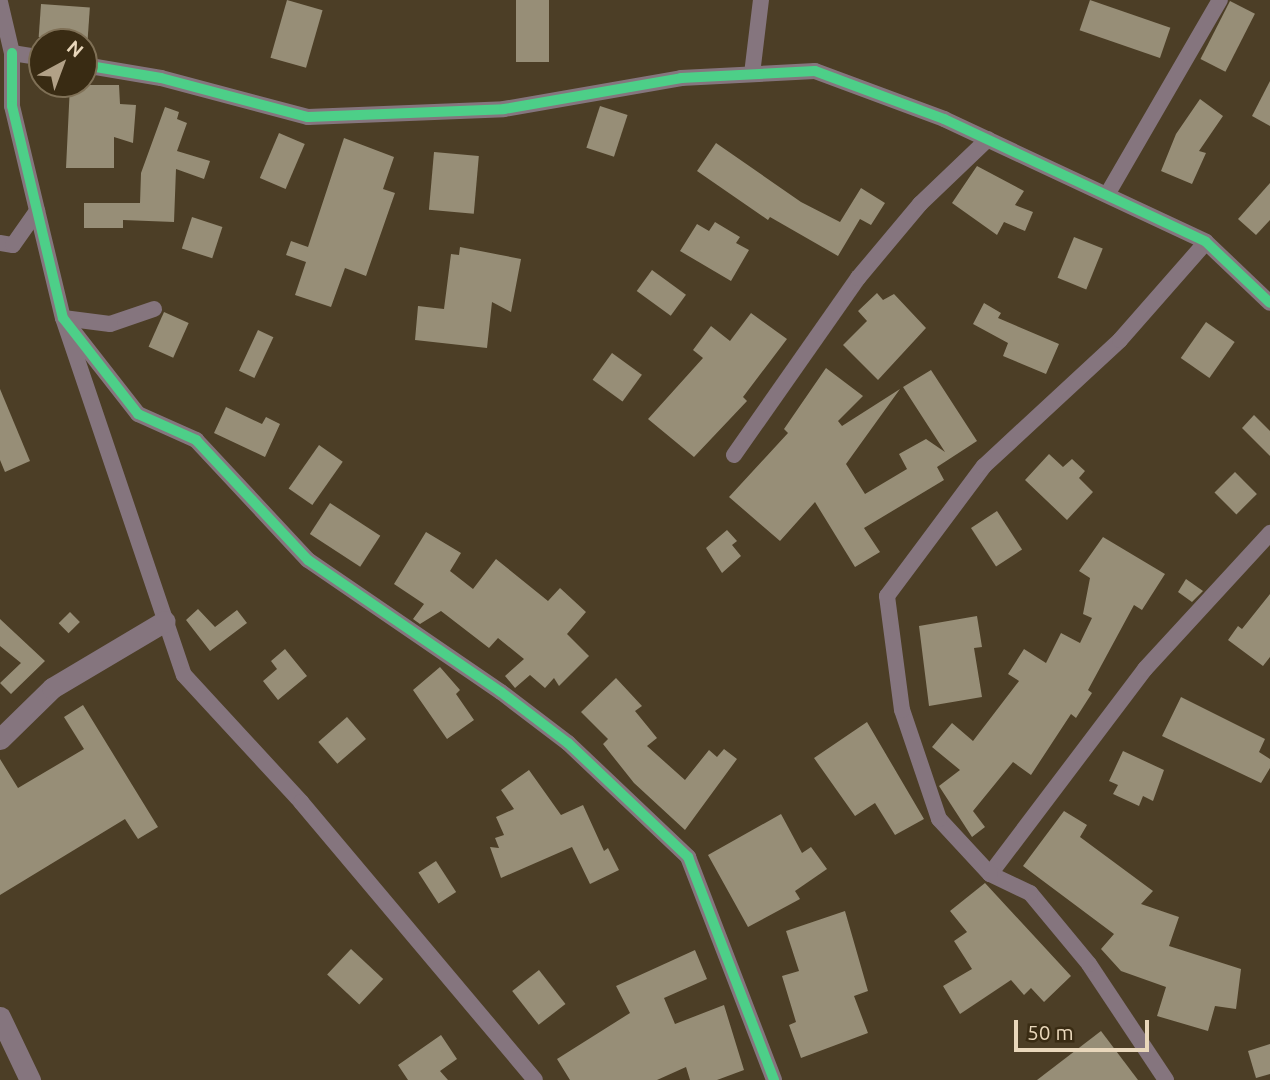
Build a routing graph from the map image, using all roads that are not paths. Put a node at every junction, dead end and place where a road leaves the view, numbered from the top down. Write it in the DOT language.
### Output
graph roads {
  1 [pos="761,0"];
  2 [pos="1220,0"];
  3 [pos="0,2"];
  4 [pos="12,54"];
  5 [pos="28,56"];
  6 [pos="98,67"];
  7 [pos="752,74"];
  8 [pos="988,139"];
  9 [pos="1108,194"];
  10 [pos="37,211"];
  11 [pos="1206,242"];
  12 [pos="0,243"];
  13 [pos="1270,303"];
  14 [pos="153,309"];
  15 [pos="63,318"];
  16 [pos="734,455"];
  17 [pos="1270,533"];
  18 [pos="165,621"];
  19 [pos="0,739"];
  20 [pos="990,874"];
  21 [pos="0,1017"];
  22 [pos="30,1080"];
  23 [pos="535,1080"];
  24 [pos="774,1080"];
  25 [pos="1167,1080"];
  1 -- 7 [label="street"];
  2 -- 9 [label="street"];
  3 -- 4 [label="street"];
  4 -- 5 [label="street"];
  4 -- 10 [label="street"];
  6 -- 7 [label="street"];
  7 -- 8 [label="street"];
  8 -- 9 [label="street"];
  8 -- 16 [label="street"];
  9 -- 11 [label="street"];
  10 -- 12 [label="street"];
  10 -- 15 [label="street"];
  11 -- 13 [label="street"];
  11 -- 20 [label="street"];
  14 -- 15 [label="street"];
  15 -- 18 [label="street"];
  15 -- 24 [label="street"];
  17 -- 20 [label="street"];
  18 -- 19 [label="street"];
  18 -- 23 [label="street"];
  20 -- 25 [label="street"];
  21 -- 22 [label="street"];
}
